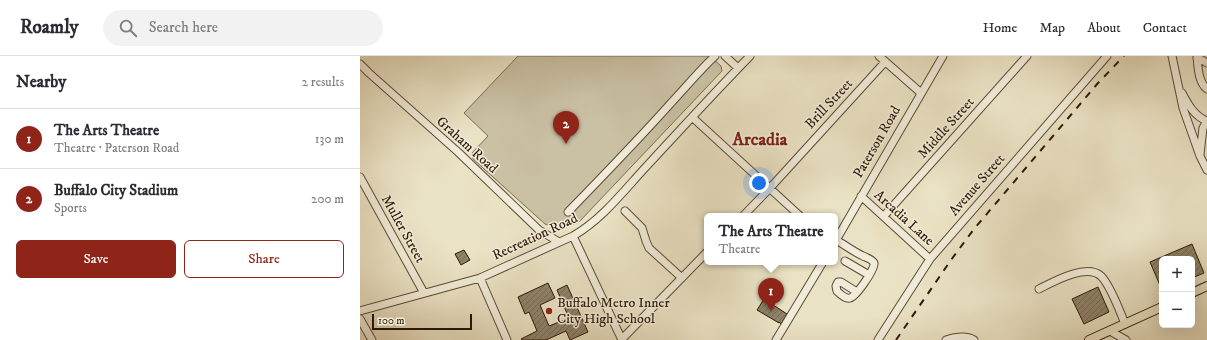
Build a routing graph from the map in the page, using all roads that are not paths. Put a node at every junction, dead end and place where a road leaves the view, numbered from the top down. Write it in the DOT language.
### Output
graph roads {
  1 [pos="715,56"];
  2 [pos="725,56"];
  3 [pos="750,56"];
  4 [pos="878,56"];
  5 [pos="943,56"];
  6 [pos="1027,56"];
  7 [pos="1107,56"];
  8 [pos="1172,56"];
  9 [pos="1197,57"];
  10 [pos="885,62"];
  11 [pos="360,64"];
  12 [pos="1207,64"];
  13 [pos="738,68"];
  14 [pos="1180,89"];
  15 [pos="1207,89"];
  16 [pos="921,93"];
  17 [pos="692,117"];
  18 [pos="1207,121"];
  19 [pos="1200,156"];
  20 [pos="1207,170"];
  21 [pos="360,177"];
  22 [pos="770,188"];
  23 [pos="861,196"];
  24 [pos="625,211"];
  25 [pos="568,212"];
  26 [pos="745,213"];
  27 [pos="797,213"];
  28 [pos="884,216"];
  29 [pos="573,236"];
  30 [pos="838,237"];
  31 [pos="559,242"];
  32 [pos="838,242"];
  33 [pos="704,255"];
  34 [pos="930,259"];
  35 [pos="845,261"];
  36 [pos="821,265"];
  37 [pos="869,275"];
  38 [pos="480,278"];
  39 [pos="682,278"];
  40 [pos="1207,286"];
  41 [pos="1039,289"];
  42 [pos="857,292"];
  43 [pos="1194,292"];
  44 [pos="424,293"];
  45 [pos="1159,308"];
  46 [pos="360,312"];
  47 [pos="360,319"];
  48 [pos="1125,324"];
  49 [pos="1110,331"];
  50 [pos="622,339"];
  51 [pos="372,340"];
  52 [pos="507,340"];
  53 [pos="776,340"];
  54 [pos="878,340"];
  55 [pos="946,340"];
  56 [pos="974,340"];
  57 [pos="1089,340"];
  58 [pos="1126,340"];
  1 -- 25 [label="street"];
  2 -- 13 [label="street"];
  3 -- 13 [label="street, Recreation Road"];
  4 -- 10 [label="street"];
  5 -- 16 [label="street, Paterson Road"];
  6 -- 28 [label="street, Middle Street"];
  7 -- 34 [label="street, Avenue Street"];
  8 -- 14 [label="street"];
  9 -- 12 [label="street"];
  9 -- 15 [label="street"];
  10 -- 16 [label="street"];
  10 -- 22 [label="street, Brill Street"];
  11 -- 31 [label="street, Graham Road"];
  13 -- 17 [label="street, Recreation Road"];
  14 -- 18 [label="street"];
  14 -- 19 [label="street"];
  16 -- 23 [label="street, Paterson Road"];
  17 -- 22 [label="street"];
  17 -- 29 [label="street, Recreation Road"];
  18 -- 19 [label="street"];
  19 -- 20 [label="street"];
  21 -- 44 [label="street, Muller Street"];
  22 -- 26 [label="street, Brill Street"];
  22 -- 27 [label="street"];
  23 -- 28 [label="street, Arcadia Lane"];
  23 -- 30 [label="street, Paterson Road"];
  24 -- 39 [label="street"];
  28 -- 34 [label="street, Arcadia Lane"];
  29 -- 31 [label="street, Recreation Road"];
  29 -- 50 [label="street"];
  31 -- 38 [label="street, Recreation Road"];
  32 -- 37 [label="street"];
  33 -- 39 [label="street"];
  34 -- 54 [label="street, Avenue Street"];
  35 -- 37 [label="street"];
  36 -- 53 [label="street"];
  37 -- 42 [label="street"];
  38 -- 44 [label="street, Recreation Road"];
  38 -- 52 [label="street"];
  39 -- 50 [label="street"];
  40 -- 43 [label="main road"];
  41 -- 48 [label="street"];
  44 -- 46 [label="street, Recreation Road"];
  45 -- 48 [label="main road"];
  47 -- 51 [label="street"];
  48 -- 49 [label="main road"];
  49 -- 57 [label="main road"];
  49 -- 58 [label="street"];
  55 -- 56 [label="street"];
}
